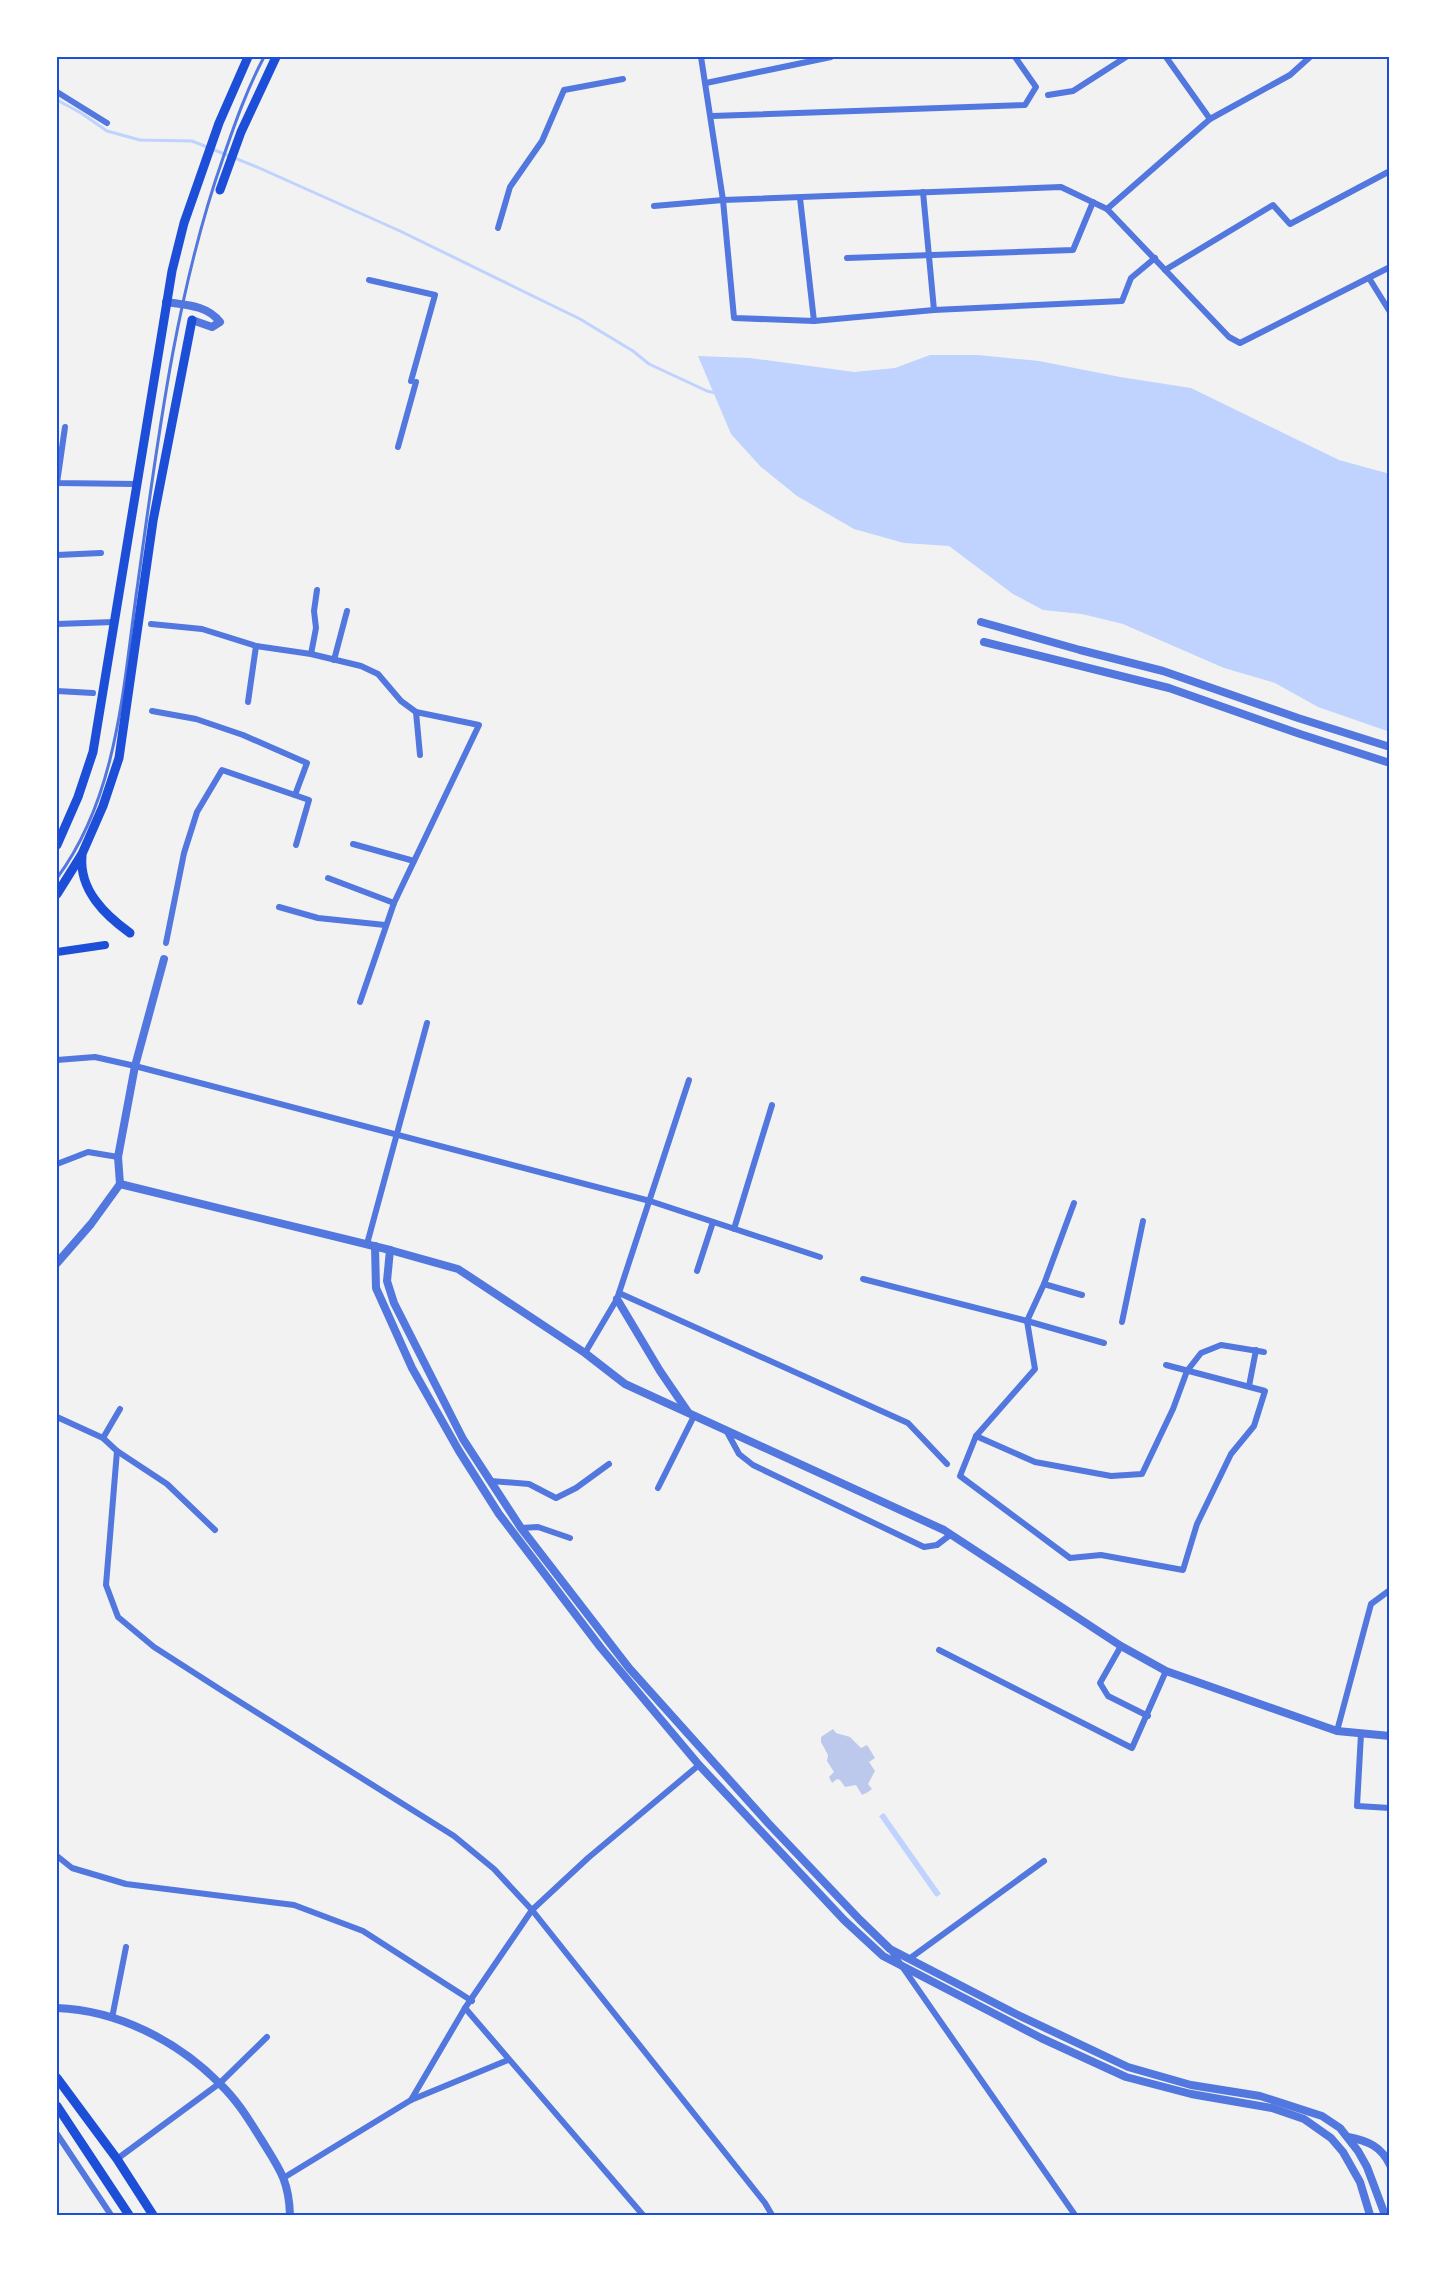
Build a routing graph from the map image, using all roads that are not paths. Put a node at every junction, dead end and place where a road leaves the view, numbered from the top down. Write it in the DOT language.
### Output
graph roads {
  1 [pos="248,57"];
  2 [pos="264,57"];
  3 [pos="276,57"];
  4 [pos="702,57"];
  5 [pos="831,57"];
  6 [pos="1015,57"];
  7 [pos="1126,57"];
  8 [pos="1166,57"];
  9 [pos="1310,57"];
  10 [pos="623,79"];
  11 [pos="706,83"];
  12 [pos="57,92"];
  13 [pos="1048,95"];
  14 [pos="712,116"];
  15 [pos="1210,119"];
  16 [pos="106,123"];
  17 [pos="236,132"];
  18 [pos="1390,171"];
  19 [pos="217,187"];
  20 [pos="923,192"];
  21 [pos="800,198"];
  22 [pos="723,200"];
  23 [pos="1093,202"];
  24 [pos="654,206"];
  25 [pos="1107,209"];
  26 [pos="498,228"];
  27 [pos="929,255"];
  28 [pos="847,258"];
  29 [pos="1155,258"];
  30 [pos="1390,267"];
  31 [pos="1165,270"];
  32 [pos="1369,278"];
  33 [pos="369,280"];
  34 [pos="166,302"];
  35 [pos="182,304"];
  36 [pos="934,310"];
  37 [pos="1390,312"];
  38 [pos="192,320"];
  39 [pos="814,321"];
  40 [pos="65,427"];
  41 [pos="398,447"];
  42 [pos="136,484"];
  43 [pos="102,553"];
  44 [pos="57,555"];
  45 [pos="316,590"];
  46 [pos="347,611"];
  47 [pos="114,622"];
  48 [pos="981,622"];
  49 [pos="57,624"];
  50 [pos="151,624"];
  51 [pos="984,642"];
  52 [pos="256,646"];
  53 [pos="311,654"];
  54 [pos="334,660"];
  55 [pos="57,691"];
  56 [pos="93,693"];
  57 [pos="248,702"];
  58 [pos="152,711"];
  59 [pos="416,712"];
  60 [pos="1390,747"];
  61 [pos="420,755"];
  62 [pos="1390,763"];
  63 [pos="295,795"];
  64 [pos="58,843"];
  65 [pos="353,844"];
  66 [pos="296,845"];
  67 [pos="82,854"];
  68 [pos="414,861"];
  69 [pos="57,878"];
  70 [pos="328,878"];
  71 [pos="57,894"];
  72 [pos="394,903"];
  73 [pos="279,907"];
  74 [pos="385,925"];
  75 [pos="130,933"];
  76 [pos="166,943"];
  77 [pos="105,945"];
  78 [pos="57,952"];
  79 [pos="164,958"];
  80 [pos="360,1002"];
  81 [pos="427,1023"];
  82 [pos="57,1060"];
  83 [pos="135,1066"];
  84 [pos="689,1080"];
  85 [pos="772,1105"];
  86 [pos="398,1134"];
  87 [pos="118,1157"];
  88 [pos="57,1164"];
  89 [pos="120,1184"];
  90 [pos="650,1201"];
  91 [pos="1074,1203"];
  92 [pos="1143,1221"];
  93 [pos="713,1222"];
  94 [pos="734,1229"];
  95 [pos="371,1245"];
  96 [pos="390,1250"];
  97 [pos="820,1257"];
  98 [pos="57,1263"];
  99 [pos="697,1271"];
  100 [pos="863,1279"];
  101 [pos="1044,1284"];
  102 [pos="1082,1295"];
  103 [pos="618,1296"];
  104 [pos="1027,1321"];
  105 [pos="1122,1322"];
  106 [pos="1104,1343"];
  107 [pos="1256,1350"];
  108 [pos="1264,1352"];
  109 [pos="585,1353"];
  110 [pos="1166,1365"];
  111 [pos="1187,1371"];
  112 [pos="1249,1386"];
  113 [pos="120,1408"];
  114 [pos="692,1415"];
  115 [pos="57,1417"];
  116 [pos="726,1430"];
  117 [pos="976,1436"];
  118 [pos="103,1438"];
  119 [pos="117,1451"];
  120 [pos="609,1464"];
  121 [pos="947,1464"];
  122 [pos="490,1481"];
  123 [pos="658,1488"];
  124 [pos="520,1528"];
  125 [pos="215,1530"];
  126 [pos="950,1535"];
  127 [pos="570,1538"];
  128 [pos="1390,1590"];
  129 [pos="1121,1646"];
  130 [pos="939,1650"];
  131 [pos="1166,1671"];
  132 [pos="1148,1716"];
  133 [pos="1336,1731"];
  134 [pos="1361,1734"];
  135 [pos="1390,1736"];
  136 [pos="699,1765"];
  137 [pos="1390,1808"];
  138 [pos="57,1856"];
  139 [pos="1044,1861"];
  140 [pos="532,1910"];
  141 [pos="126,1947"];
  142 [pos="890,1949"];
  143 [pos="909,1959"];
  144 [pos="900,1965"];
  145 [pos="472,2001"];
  146 [pos="57,2008"];
  147 [pos="465,2008"];
  148 [pos="112,2019"];
  149 [pos="267,2037"];
  150 [pos="508,2060"];
  151 [pos="57,2078"];
  152 [pos="220,2084"];
  153 [pos="411,2100"];
  154 [pos="57,2106"];
  155 [pos="57,2134"];
  156 [pos="1348,2137"];
  157 [pos="117,2159"];
  158 [pos="1390,2165"];
  159 [pos="285,2177"];
  160 [pos="111,2215"];
  161 [pos="129,2215"];
  162 [pos="153,2215"];
  163 [pos="290,2215"];
  164 [pos="643,2215"];
  165 [pos="772,2215"];
  166 [pos="1074,2215"];
  167 [pos="1370,2215"];
  168 [pos="1384,2215"];
  1 -- 34 [label="main road"];
  2 -- 17 [label="lane"];
  3 -- 17 [label="main road"];
  4 -- 11 [label="street"];
  5 -- 11 [label="street"];
  6 -- 14 [label="street"];
  7 -- 13 [label="street"];
  8 -- 15 [label="street"];
  9 -- 15 [label="street"];
  10 -- 26 [label="street"];
  11 -- 14 [label="street"];
  12 -- 16 [label="street"];
  14 -- 22 [label="street"];
  15 -- 25 [label="street"];
  17 -- 19 [label="main road"];
  18 -- 31 [label="street"];
  19 -- 35 [label="lane"];
  20 -- 21 [label="street"];
  20 -- 23 [label="street"];
  20 -- 27 [label="street"];
  21 -- 22 [label="street"];
  21 -- 39 [label="street"];
  22 -- 24 [label="street"];
  22 -- 39 [label="street"];
  23 -- 25 [label="street"];
  23 -- 27 [label="street"];
  25 -- 29 [label="street"];
  27 -- 28 [label="street"];
  27 -- 36 [label="street"];
  29 -- 31 [label="street"];
  29 -- 36 [label="street"];
  30 -- 32 [label="street"];
  31 -- 32 [label="street"];
  32 -- 37 [label="street"];
  33 -- 41 [label="street"];
  34 -- 35 [label="street"];
  34 -- 42 [label="main road"];
  35 -- 38 [label="street"];
  35 -- 69 [label="lane"];
  36 -- 39 [label="street"];
  38 -- 67 [label="main road"];
  40 -- 42 [label="street"];
  42 -- 47 [label="main road"];
  43 -- 44 [label="street"];
  45 -- 53 [label="street"];
  46 -- 54 [label="street"];
  47 -- 49 [label="street"];
  47 -- 64 [label="main road"];
  48 -- 60 [label="street"];
  50 -- 52 [label="street"];
  51 -- 62 [label="street"];
  52 -- 53 [label="street"];
  52 -- 57 [label="street"];
  53 -- 54 [label="street"];
  54 -- 59 [label="street"];
  55 -- 56 [label="street"];
  58 -- 63 [label="street"];
  59 -- 61 [label="street"];
  59 -- 68 [label="street"];
  63 -- 66 [label="street"];
  63 -- 76 [label="street"];
  65 -- 68 [label="street"];
  67 -- 71 [label="main road"];
  67 -- 75 [label="main road"];
  68 -- 72 [label="street"];
  70 -- 72 [label="street"];
  72 -- 74 [label="street"];
  73 -- 74 [label="street"];
  74 -- 80 [label="street"];
  77 -- 78 [label="main road"];
  79 -- 83 [label="street"];
  81 -- 86 [label="street"];
  82 -- 83 [label="street"];
  83 -- 86 [label="street"];
  83 -- 87 [label="street"];
  84 -- 90 [label="street"];
  85 -- 94 [label="street"];
  86 -- 90 [label="street"];
  86 -- 95 [label="street"];
  87 -- 88 [label="street"];
  87 -- 89 [label="street"];
  89 -- 95 [label="street"];
  89 -- 98 [label="street"];
  90 -- 93 [label="street"];
  90 -- 103 [label="street"];
  91 -- 101 [label="street"];
  92 -- 105 [label="street"];
  93 -- 94 [label="street"];
  93 -- 99 [label="street"];
  94 -- 97 [label="street"];
  95 -- 96 [label="street"];
  95 -- 136 [label="street"];
  96 -- 109 [label="street"];
  96 -- 122 [label="street"];
  100 -- 104 [label="street"];
  101 -- 102 [label="street"];
  101 -- 104 [label="street"];
  103 -- 109 [label="street"];
  103 -- 114 [label="street"];
  103 -- 121 [label="street"];
  104 -- 106 [label="street"];
  104 -- 117 [label="street"];
  107 -- 108 [label="street"];
  107 -- 111 [label="street"];
  107 -- 112 [label="street"];
  109 -- 114 [label="street"];
  110 -- 111 [label="street"];
  111 -- 112 [label="street"];
  111 -- 117 [label="street"];
  112 -- 117 [label="street"];
  113 -- 118 [label="street"];
  114 -- 116 [label="street"];
  114 -- 123 [label="street"];
  115 -- 118 [label="street"];
  116 -- 126 [label="street"];
  116 -- 126 [label="street"];
  118 -- 119 [label="street"];
  119 -- 125 [label="street"];
  119 -- 140 [label="street"];
  120 -- 122 [label="street"];
  122 -- 124 [label="street"];
  124 -- 127 [label="street"];
  124 -- 142 [label="street"];
  126 -- 129 [label="street"];
  128 -- 133 [label="street"];
  129 -- 131 [label="street"];
  129 -- 132 [label="street"];
  130 -- 132 [label="street"];
  131 -- 132 [label="street"];
  131 -- 133 [label="street"];
  133 -- 134 [label="street"];
  134 -- 135 [label="street"];
  134 -- 137 [label="street"];
  136 -- 140 [label="street"];
  136 -- 144 [label="street"];
  138 -- 145 [label="street"];
  139 -- 143 [label="street"];
  140 -- 145 [label="street"];
  140 -- 165 [label="street"];
  141 -- 148 [label="street"];
  142 -- 143 [label="street"];
  142 -- 144 [label="street"];
  143 -- 156 [label="street"];
  144 -- 166 [label="street"];
  144 -- 167 [label="street"];
  145 -- 147 [label="street"];
  146 -- 148 [label="street"];
  147 -- 150 [label="street"];
  147 -- 153 [label="street"];
  148 -- 152 [label="street"];
  149 -- 152 [label="street"];
  150 -- 153 [label="street"];
  150 -- 164 [label="street"];
  151 -- 157 [label="main road"];
  152 -- 157 [label="street"];
  152 -- 159 [label="street"];
  153 -- 159 [label="street"];
  154 -- 161 [label="main road"];
  155 -- 160 [label="street"];
  156 -- 158 [label="street"];
  156 -- 168 [label="street"];
  157 -- 162 [label="main road"];
  159 -- 163 [label="street"];
}
